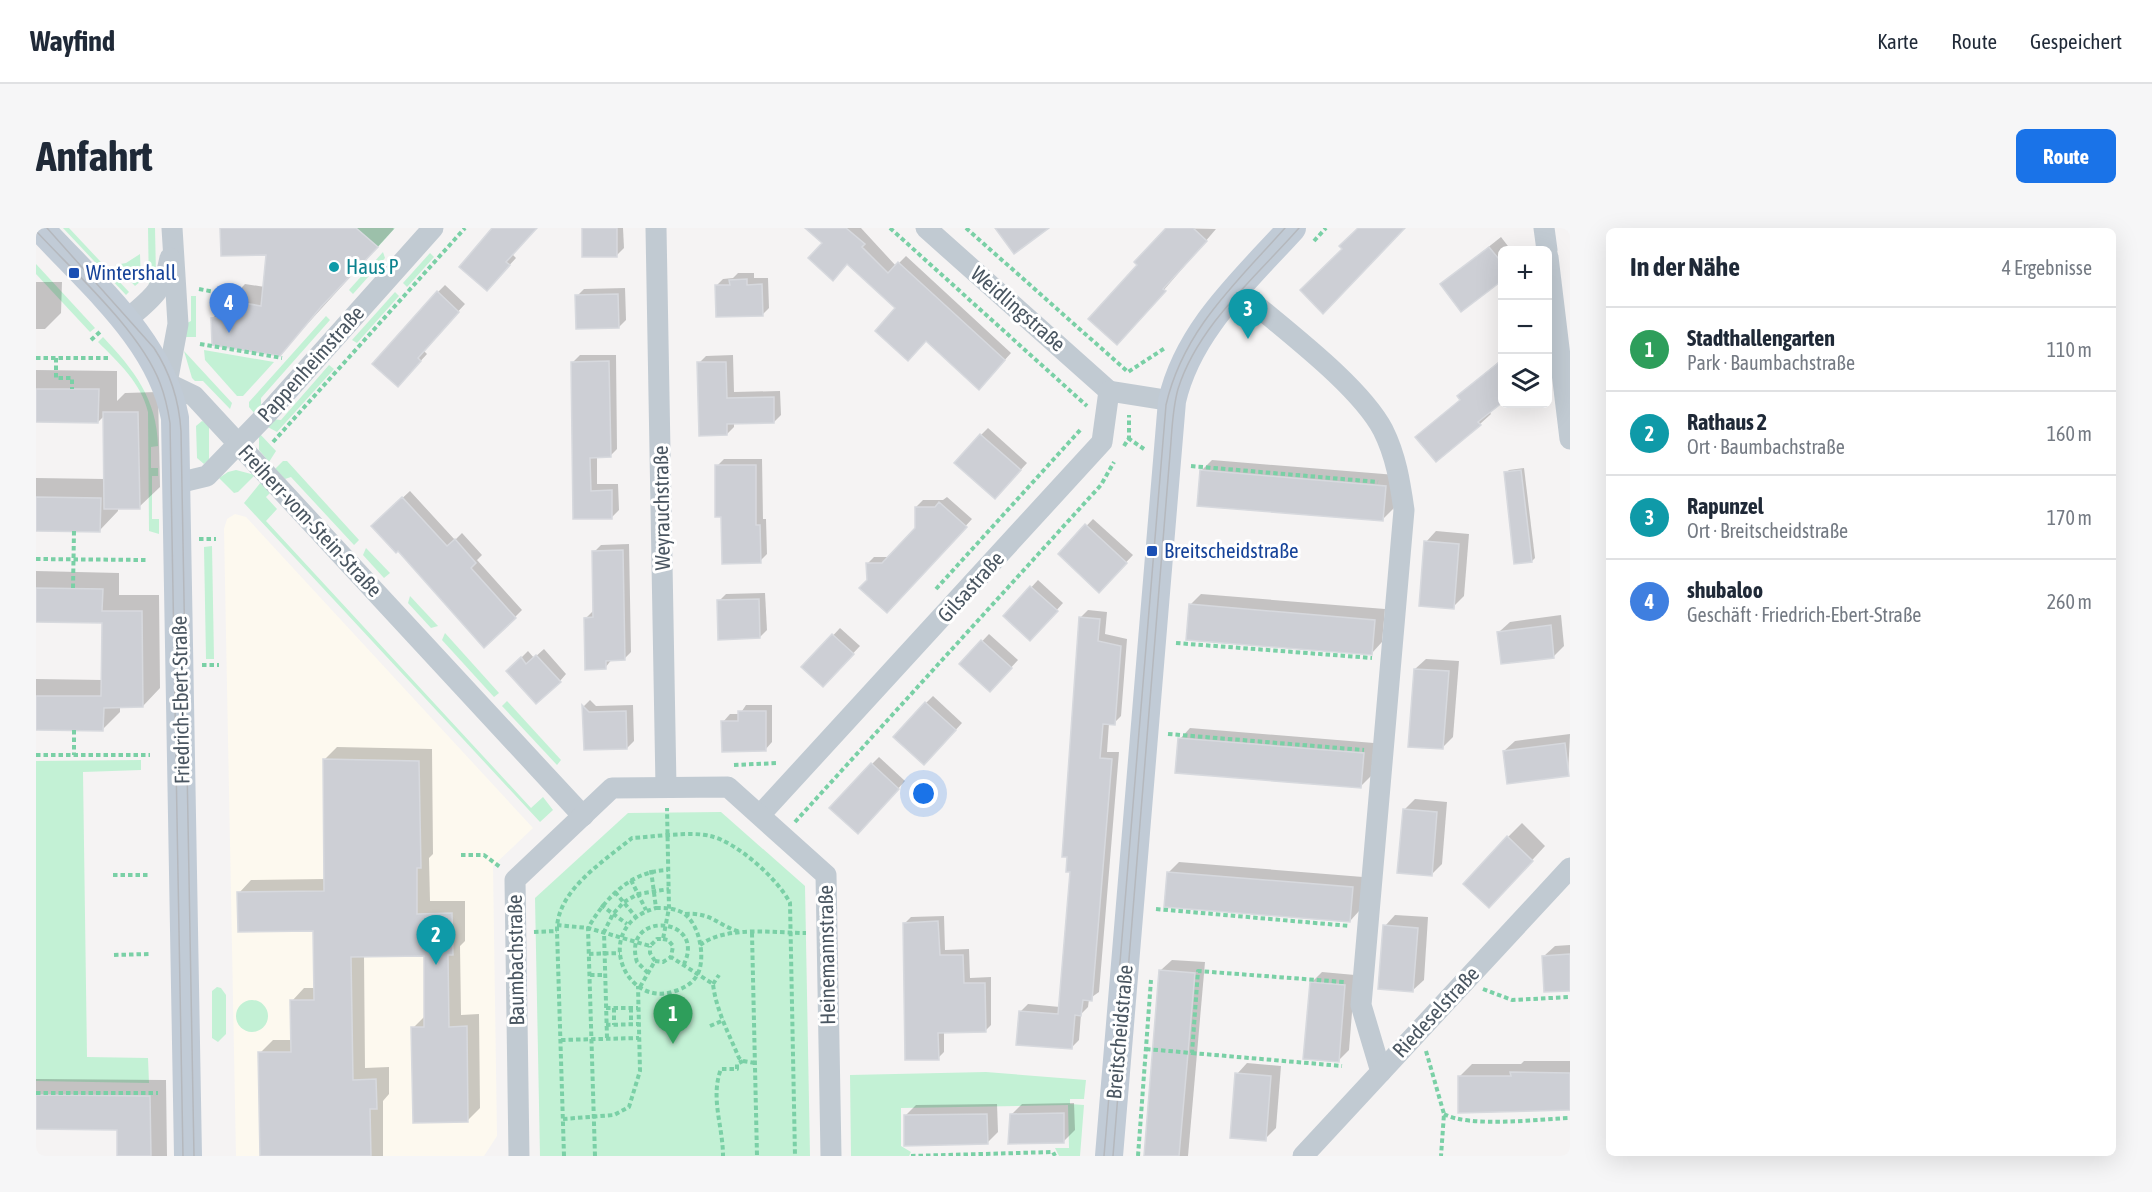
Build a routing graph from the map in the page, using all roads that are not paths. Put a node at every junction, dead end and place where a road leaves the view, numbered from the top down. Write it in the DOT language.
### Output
graph roads {
  1 [pos="40,228"];
  2 [pos="433,228"];
  3 [pos="656,228"];
  4 [pos="926,228"];
  5 [pos="1292,228"];
  6 [pos="1544,228"];
  7 [pos="172,237"];
  8 [pos="1546,246"];
  9 [pos="1238,289"];
  10 [pos="1552,290"];
  11 [pos="124,323"];
  12 [pos="167,383"];
  13 [pos="1109,391"];
  14 [pos="1172,401"];
  15 [pos="1570,439"];
  16 [pos="238,444"];
  17 [pos="178,483"];
  18 [pos="667,798"];
  19 [pos="760,815"];
  20 [pos="583,816"];
  21 [pos="1570,868"];
  22 [pos="1381,1072"];
  23 [pos="188,1156"];
  24 [pos="519,1156"];
  25 [pos="831,1156"];
  26 [pos="1109,1156"];
  27 [pos="1303,1156"];
  1 -- 11 [label="main road"];
  2 -- 16 [label="street, Pappenheimstraße"];
  3 -- 18 [label="street, Weyrauchstraße"];
  4 -- 13 [label="street, Weidlingstraße"];
  5 -- 9 [label="main road"];
  6 -- 8 [label="street"];
  7 -- 11 [label="street, Friedrich-Ebert-Straße"];
  7 -- 12 [label="street, Friedrich-Ebert-Straße"];
  9 -- 14 [label="main road"];
  9 -- 22 [label="street"];
  10 -- 15 [label="street"];
  11 -- 12 [label="main road"];
  12 -- 16 [label="street, Freiherr-vom-Stein-Straße"];
  12 -- 17 [label="main road, Friedrich-Ebert-Straße"];
  13 -- 14 [label="street"];
  13 -- 19 [label="street, Gilsastraße"];
  14 -- 26 [label="main road, Breitscheidstraße"];
  16 -- 17 [label="street, Pappenheimstraße"];
  16 -- 20 [label="street, Freiherr-vom-Stein-Straße"];
  17 -- 23 [label="main road, Friedrich-Ebert-Straße"];
  18 -- 19 [label="street, Heinemannstraße"];
  18 -- 20 [label="street, Baumbachstraße"];
  19 -- 25 [label="street, Heinemannstraße"];
  20 -- 24 [label="street, Baumbachstraße"];
  21 -- 22 [label="street, Riedeselstraße"];
  22 -- 27 [label="street, Riedeselstraße"];
}
